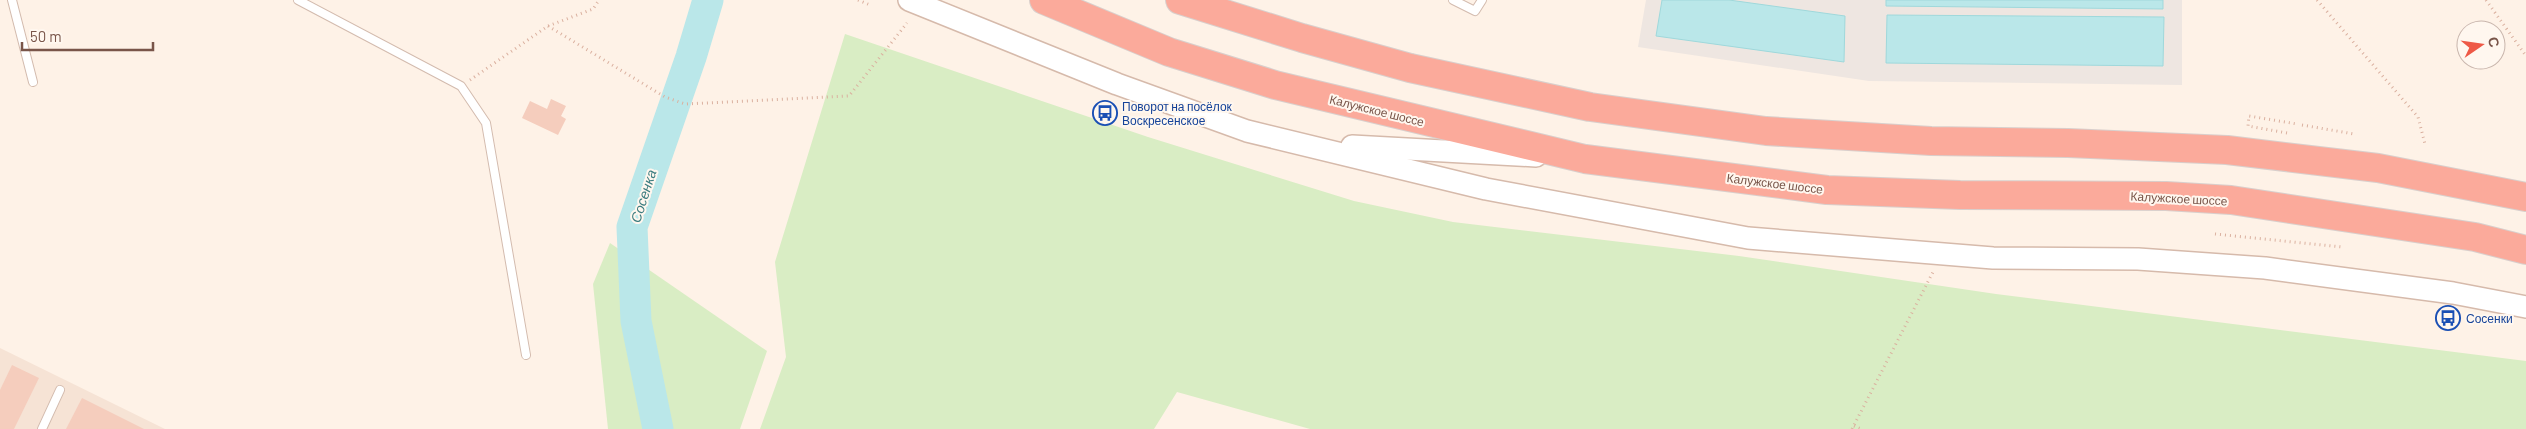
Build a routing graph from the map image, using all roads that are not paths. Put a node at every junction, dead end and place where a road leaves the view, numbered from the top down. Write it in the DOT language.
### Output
graph roads {
  1 [pos="12,0"];
  2 [pos="298,0"];
  3 [pos="909,0"];
  4 [pos="1044,0"];
  5 [pos="1180,0"];
  6 [pos="1453,0"];
  7 [pos="1482,0"];
  8 [pos="33,82"];
  9 [pos="1292,141"];
  10 [pos="1585,159"];
  11 [pos="2526,197"];
  12 [pos="2526,250"];
  13 [pos="2526,307"];
  14 [pos="526,355"];
  15 [pos="60,390"];
  16 [pos="42,429"];
  1 -- 8 [label="lane"];
  2 -- 14 [label="lane"];
  3 -- 9 [label="main road"];
  4 -- 10 [label="highway, Калужское шоссе"];
  5 -- 11 [label="highway"];
  6 -- 7 [label="lane"];
  9 -- 10 [label="main road"];
  9 -- 13 [label="main road"];
  10 -- 12 [label="highway, Калужское шоссе"];
  15 -- 16 [label="lane"];
}
